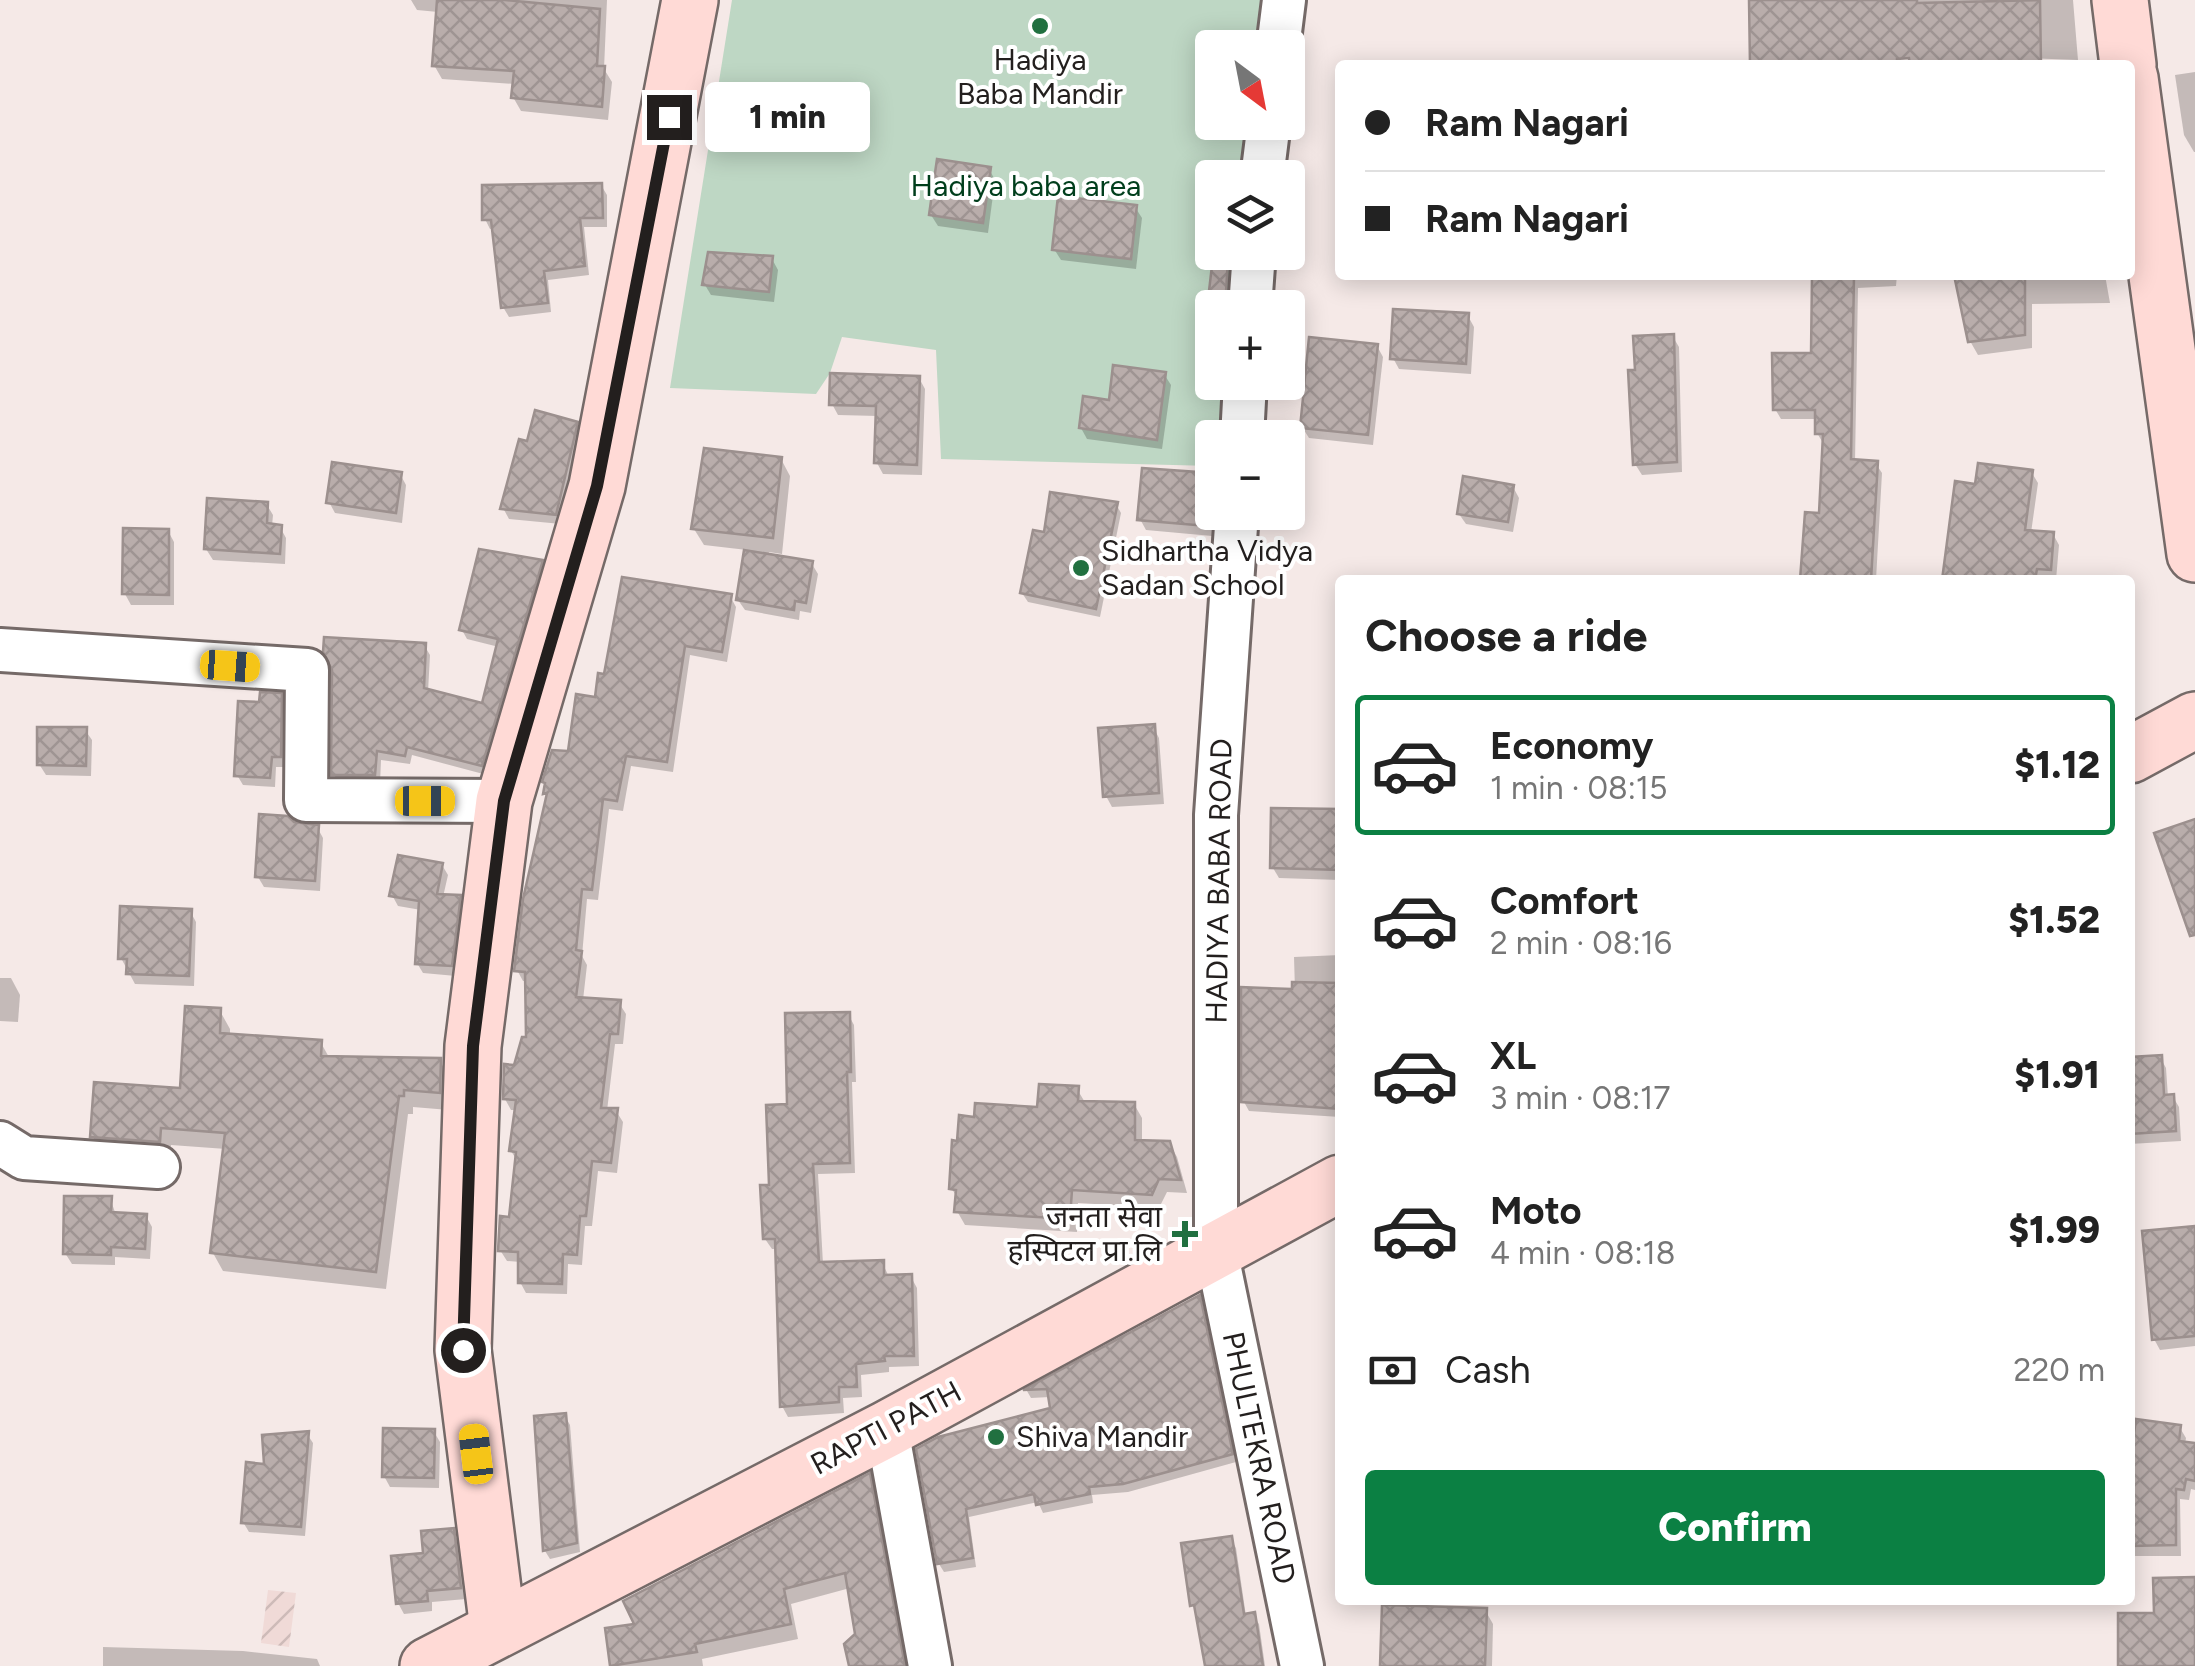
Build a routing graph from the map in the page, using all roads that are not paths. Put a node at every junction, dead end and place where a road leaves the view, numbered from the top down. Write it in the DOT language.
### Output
graph roads {
  1 [pos="690,0"];
  2 [pos="1284,0"];
  3 [pos="2120,0"];
  4 [pos="1280,30"];
  5 [pos="2127,60"];
  6 [pos="2135,115"];
  7 [pos="1235,530"];
  8 [pos="2195,554"];
  9 [pos="0,650"];
  10 [pos="2195,720"];
  11 [pos="2135,753"];
  12 [pos="504,801"];
  13 [pos="0,1144"];
  14 [pos="158,1168"];
  15 [pos="1335,1185"];
  16 [pos="1216,1250"];
  17 [pos="887,1429"];
  18 [pos="498,1629"];
  19 [pos="428,1666"];
  20 [pos="930,1666"];
  21 [pos="1302,1666"];
  1 -- 12 [label="main road"];
  2 -- 4 [label="street"];
  3 -- 5 [label="main road"];
  6 -- 8 [label="main road"];
  7 -- 16 [label="street, HADIYA BABA ROAD"];
  9 -- 12 [label="street"];
  10 -- 11 [label="main road"];
  12 -- 18 [label="main road"];
  13 -- 14 [label="street"];
  15 -- 16 [label="main road, RAPTI PATH"];
  16 -- 17 [label="main road, RAPTI PATH"];
  16 -- 21 [label="street, PHULTEKRA ROAD"];
  17 -- 18 [label="main road, RAPTI PATH"];
  17 -- 20 [label="street"];
  18 -- 19 [label="main road, RAPTI PATH"];
}
